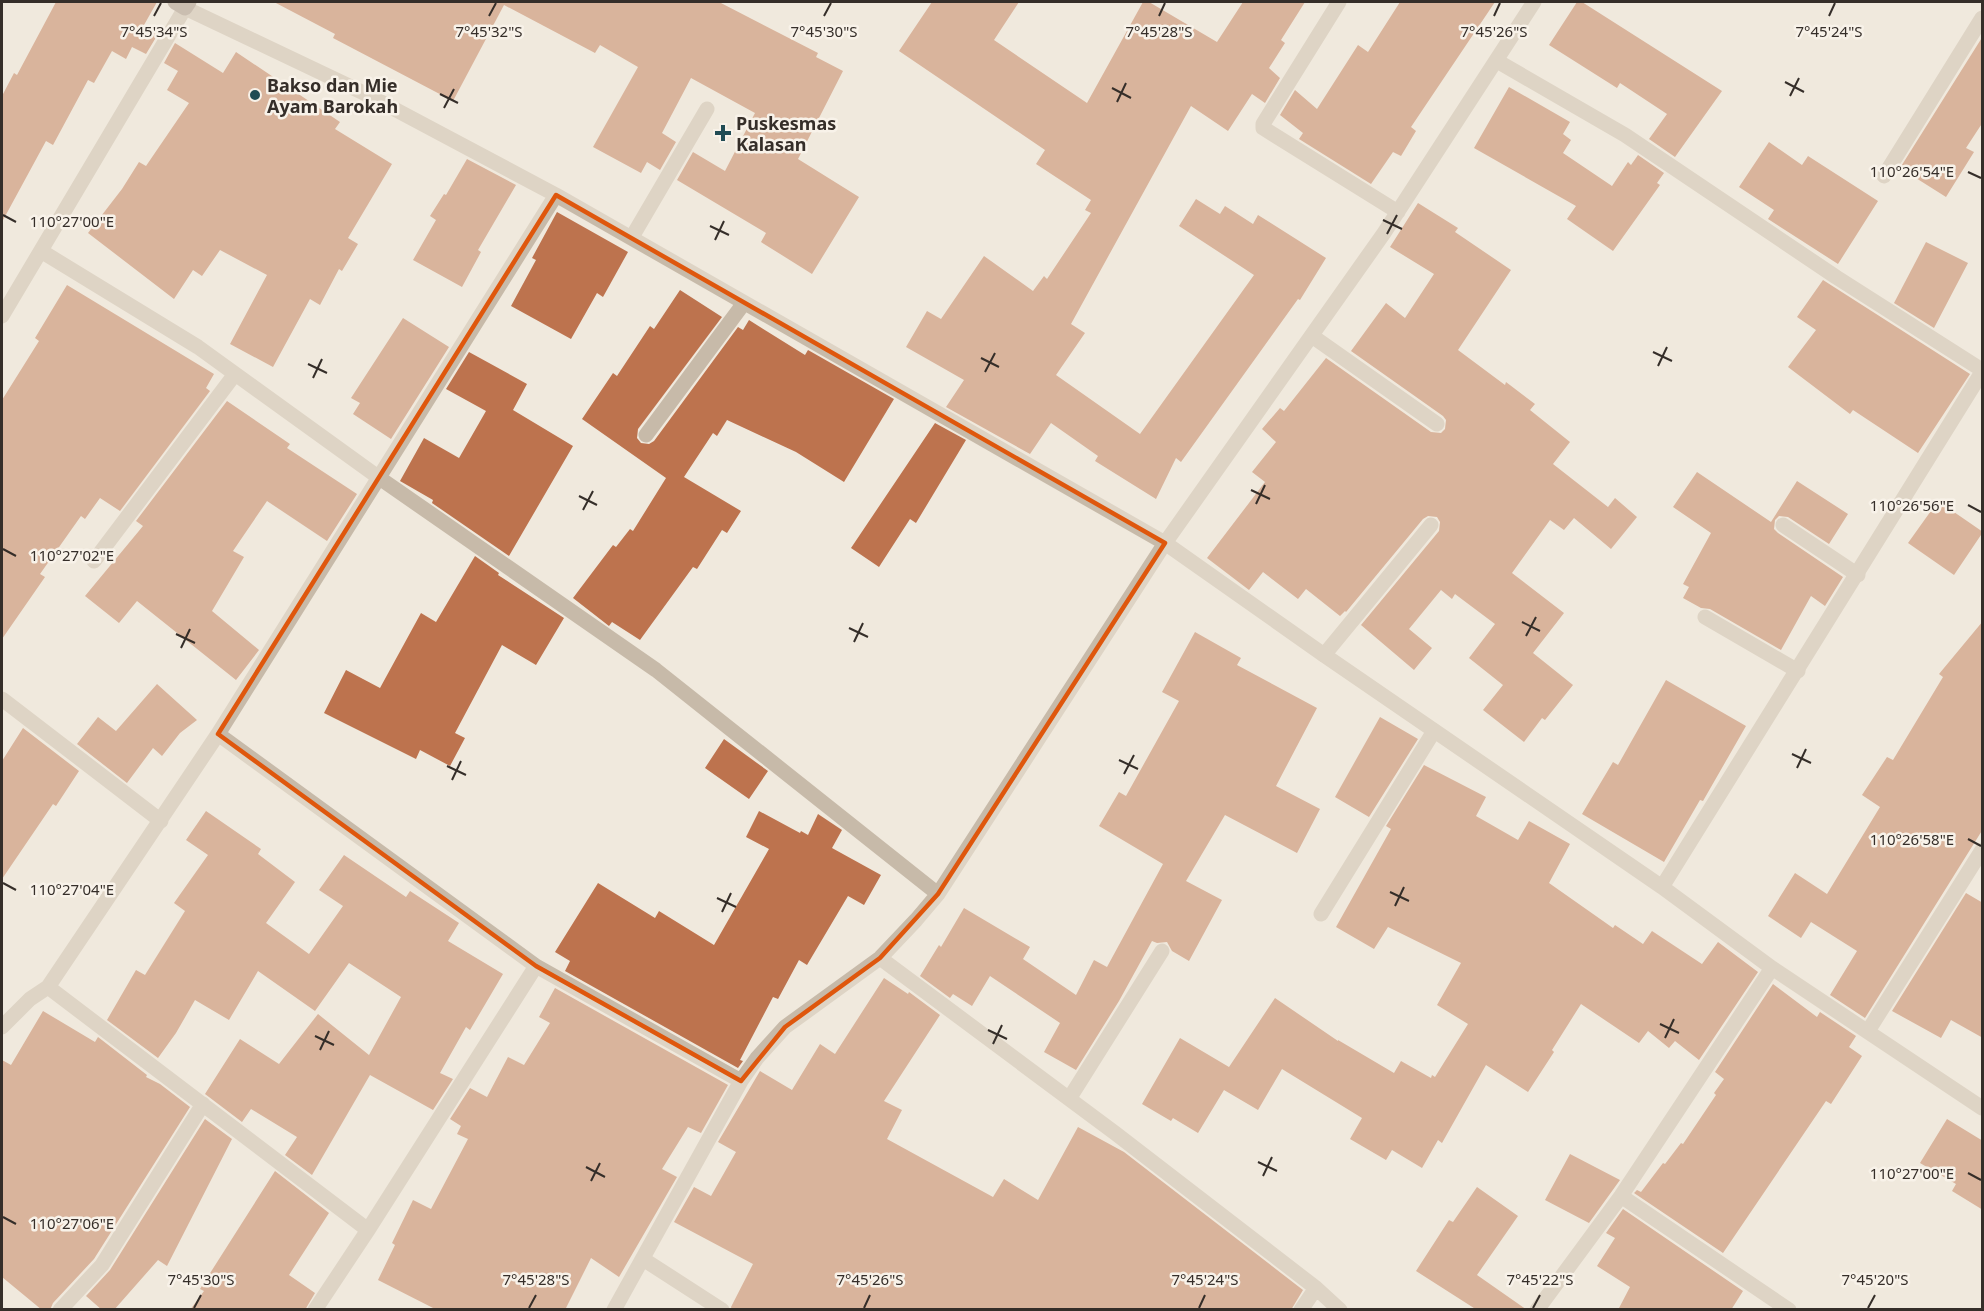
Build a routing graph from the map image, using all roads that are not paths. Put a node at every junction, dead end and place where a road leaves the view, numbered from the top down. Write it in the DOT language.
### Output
graph roads {
  1 [pos="1339,2"];
  2 [pos="1533,2"];
  3 [pos="183,4"];
  4 [pos="1983,18"];
  5 [pos="1497,61"];
  6 [pos="707,109"];
  7 [pos="1884,176"];
  8 [pos="556,195"];
  9 [pos="1398,212"];
  10 [pos="632,237"];
  11 [pos="41,251"];
  12 [pos="744,303"];
  13 [pos="2,316"];
  14 [pos="1312,336"];
  15 [pos="1983,371"];
  16 [pos="235,374"];
  17 [pos="1437,424"];
  18 [pos="646,435"];
  19 [pos="378,477"];
  20 [pos="1431,525"];
  21 [pos="1783,525"];
  22 [pos="1165,543"];
  23 [pos="94,561"];
  24 [pos="1857,574"];
  25 [pos="1705,617"];
  26 [pos="1324,655"];
  27 [pos="1798,670"];
  28 [pos="2,699"];
  29 [pos="1434,731"];
  30 [pos="218,734"];
  31 [pos="161,821"];
  32 [pos="1983,850"];
  33 [pos="1662,887"];
  34 [pos="938,894"];
  35 [pos="1321,914"];
  36 [pos="1162,951"];
  37 [pos="880,958"];
  38 [pos="536,966"];
  39 [pos="1772,968"];
  40 [pos="48,987"];
  41 [pos="2,1027"];
  42 [pos="1868,1031"];
  43 [pos="741,1082"];
  44 [pos="1070,1099"];
  45 [pos="203,1104"];
  46 [pos="1983,1108"];
  47 [pos="1621,1196"];
  48 [pos="368,1230"];
  49 [pos="643,1259"];
  50 [pos="1316,1288"];
  51 [pos="60,1310"];
  52 [pos="315,1310"];
  53 [pos="614,1310"];
  54 [pos="722,1310"];
  55 [pos="1301,1310"];
  56 [pos="1340,1310"];
  57 [pos="1537,1310"];
  58 [pos="1789,1310"];
  1 -- 9 [label="street"];
  2 -- 5 [label="street"];
  3 -- 8 [label="street"];
  3 -- 11 [label="street"];
  4 -- 7 [label="street"];
  5 -- 9 [label="street"];
  5 -- 15 [label="street"];
  6 -- 10 [label="street"];
  8 -- 10 [label="street"];
  8 -- 19 [label="street"];
  9 -- 14 [label="street"];
  10 -- 12 [label="street"];
  11 -- 13 [label="street"];
  11 -- 16 [label="street"];
  12 -- 18 [label="street"];
  12 -- 22 [label="street"];
  14 -- 17 [label="street"];
  14 -- 22 [label="street"];
  15 -- 24 [label="street"];
  16 -- 19 [label="street"];
  16 -- 23 [label="street"];
  19 -- 30 [label="street"];
  19 -- 34 [label="street"];
  20 -- 26 [label="street"];
  21 -- 24 [label="street"];
  22 -- 26 [label="street"];
  22 -- 34 [label="street"];
  24 -- 27 [label="street"];
  25 -- 27 [label="street"];
  26 -- 29 [label="street"];
  27 -- 33 [label="street"];
  28 -- 31 [label="street"];
  29 -- 33 [label="street"];
  29 -- 35 [label="street"];
  30 -- 31 [label="street"];
  30 -- 38 [label="street"];
  31 -- 40 [label="street"];
  32 -- 42 [label="street"];
  33 -- 39 [label="street"];
  34 -- 37 [label="street"];
  36 -- 44 [label="street"];
  37 -- 43 [label="street"];
  37 -- 44 [label="street"];
  38 -- 43 [label="street"];
  38 -- 48 [label="street"];
  39 -- 42 [label="street"];
  39 -- 47 [label="street"];
  40 -- 41 [label="street"];
  40 -- 45 [label="street"];
  42 -- 46 [label="street"];
  43 -- 49 [label="street"];
  44 -- 50 [label="street"];
  45 -- 48 [label="street"];
  45 -- 51 [label="street"];
  47 -- 57 [label="street"];
  47 -- 58 [label="street"];
  48 -- 52 [label="street"];
  49 -- 53 [label="street"];
  49 -- 54 [label="street"];
  50 -- 55 [label="street"];
  50 -- 56 [label="street"];
}
